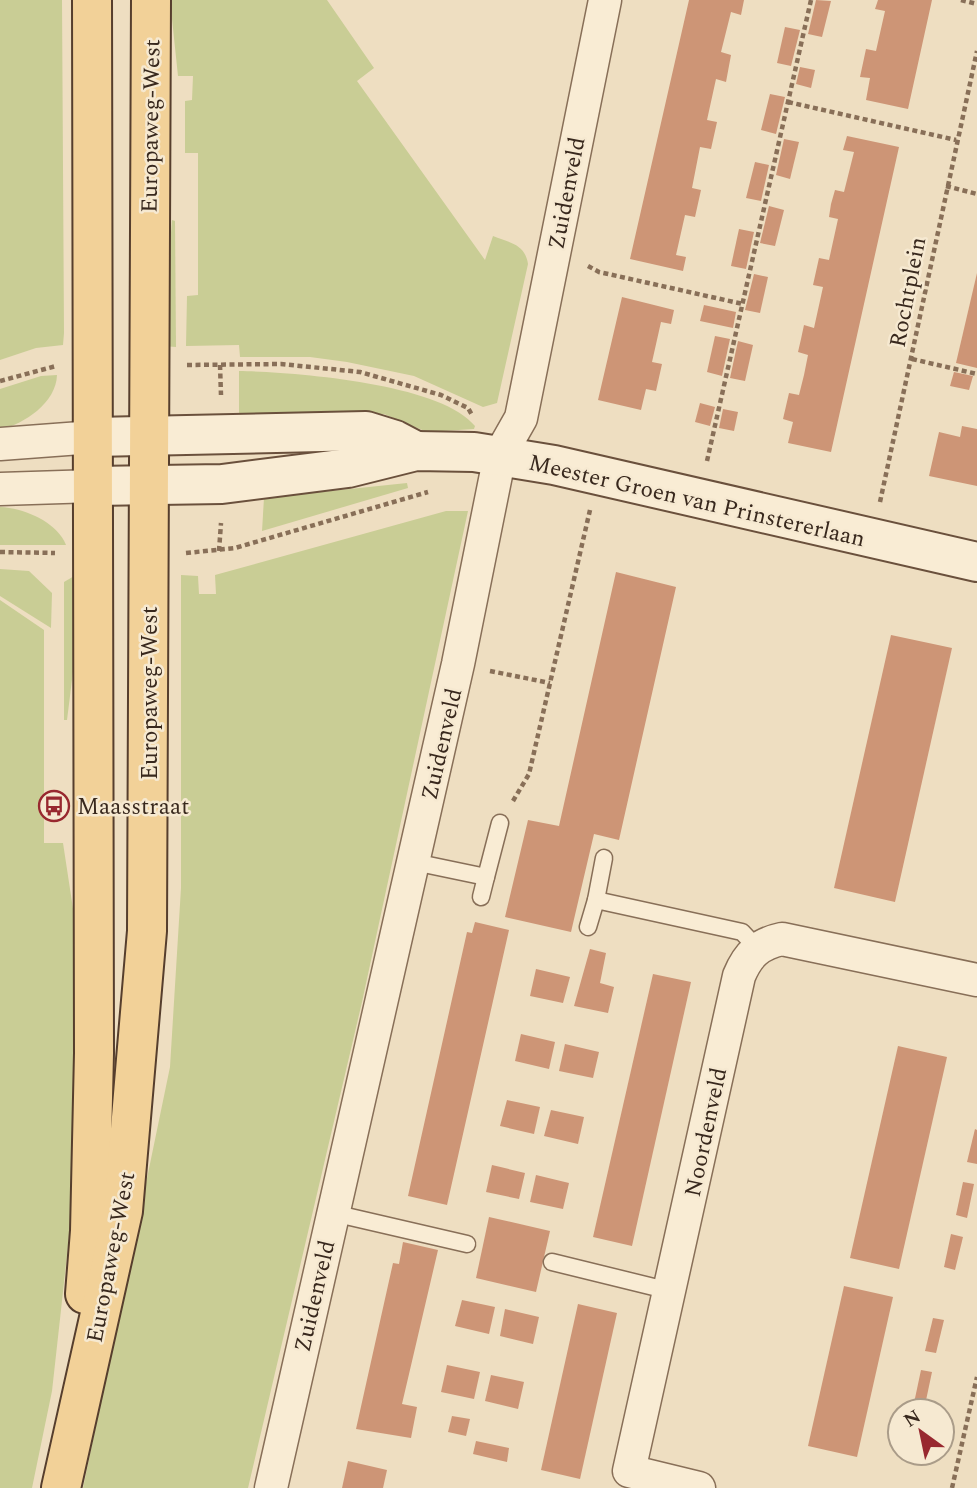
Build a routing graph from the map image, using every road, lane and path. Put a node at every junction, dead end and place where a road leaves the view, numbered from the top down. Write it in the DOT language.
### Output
graph roads {
  1 [pos="92,0"];
  2 [pos="151,0"];
  3 [pos="605,0"];
  4 [pos="811,0"];
  5 [pos="961,0"];
  6 [pos="977,4"];
  7 [pos="977,51"];
  8 [pos="788,102"];
  9 [pos="956,141"];
  10 [pos="946,186"];
  11 [pos="977,194"];
  12 [pos="555,248"];
  13 [pos="743,304"];
  14 [pos="912,359"];
  15 [pos="220,365"];
  16 [pos="977,374"];
  17 [pos="149,436"];
  18 [pos="94,437"];
  19 [pos="0,444"];
  20 [pos="416,451"];
  21 [pos="500,455"];
  22 [pos="596,474"];
  23 [pos="150,485"];
  24 [pos="94,486"];
  25 [pos="0,489"];
  26 [pos="441,489"];
  27 [pos="700,499"];
  28 [pos="871,540"];
  29 [pos="0,552"];
  30 [pos="93,553"];
  31 [pos="150,553"];
  32 [pos="977,562"];
  33 [pos="458,664"];
  34 [pos="550,684"];
  35 [pos="500,823"];
  36 [pos="604,858"];
  37 [pos="414,862"];
  38 [pos="486,877"];
  39 [pos="481,897"];
  40 [pos="596,900"];
  41 [pos="588,927"];
  42 [pos="757,948"];
  43 [pos="977,980"];
  44 [pos="333,1213"];
  45 [pos="467,1244"];
  46 [pos="552,1262"];
  47 [pos="670,1291"];
  48 [pos="977,1377"];
  49 [pos="974,1403"];
  50 [pos="75,1421"];
  51 [pos="61,1488"];
  52 [pos="271,1488"];
  53 [pos="699,1488"];
  54 [pos="952,1488"];
  1 -- 18 [label="main road, Europaweg-West"];
  2 -- 17 [label="main road, Europaweg-West"];
  3 -- 12 [label="street, Zuidenveld"];
  4 -- 8 [label="path"];
  5 -- 6 [label="path"];
  7 -- 9 [label="path, Rochtplein"];
  8 -- 9 [label="path"];
  8 -- 13 [label="path"];
  9 -- 10 [label="path, Rochtplein"];
  10 -- 11 [label="path"];
  10 -- 14 [label="path, Rochtplein"];
  12 -- 13 [label="path"];
  12 -- 21 [label="street, Zuidenveld"];
  13 -- 27 [label="path"];
  14 -- 16 [label="path"];
  14 -- 28 [label="path, Rochtplein"];
  15 -- 21 [label="path"];
  17 -- 18 [label="street, Meester Groen van Prinstererlaan"];
  17 -- 20 [label="street, Meester Groen van Prinstererlaan"];
  17 -- 23 [label="main road, Europaweg-West"];
  18 -- 19 [label="street"];
  18 -- 24 [label="main road, Europaweg-West"];
  20 -- 21 [label="street, Meester Groen van Prinstererlaan"];
  20 -- 23 [label="street, Meester Groen van Prinstererlaan"];
  21 -- 22 [label="street, Meester Groen van Prinstererlaan"];
  21 -- 33 [label="street, Zuidenveld"];
  22 -- 27 [label="street, Meester Groen van Prinstererlaan"];
  22 -- 34 [label="path"];
  23 -- 24 [label="street, Meester Groen van Prinstererlaan"];
  23 -- 31 [label="main road, Europaweg-West"];
  24 -- 25 [label="street"];
  24 -- 30 [label="main road, Europaweg-West"];
  26 -- 31 [label="path"];
  27 -- 28 [label="street, Meester Groen van Prinstererlaan"];
  28 -- 32 [label="street, Meester Groen van Prinstererlaan"];
  29 -- 30 [label="path"];
  30 -- 50 [label="main road, Europaweg-West"];
  31 -- 50 [label="main road, Europaweg-West"];
  33 -- 34 [label="path"];
  33 -- 37 [label="street, Zuidenveld"];
  34 -- 35 [label="path"];
  35 -- 38 [label="lane"];
  36 -- 40 [label="lane"];
  37 -- 38 [label="lane"];
  37 -- 44 [label="street, Zuidenveld"];
  38 -- 39 [label="lane"];
  40 -- 41 [label="lane"];
  40 -- 42 [label="lane"];
  42 -- 43 [label="street"];
  42 -- 47 [label="street, Noordenveld"];
  44 -- 45 [label="lane"];
  44 -- 52 [label="street, Zuidenveld"];
  46 -- 47 [label="lane"];
  47 -- 53 [label="street, Noordenveld"];
  48 -- 49 [label="path"];
  49 -- 54 [label="path"];
  50 -- 51 [label="main road, Europaweg-West"];
}
